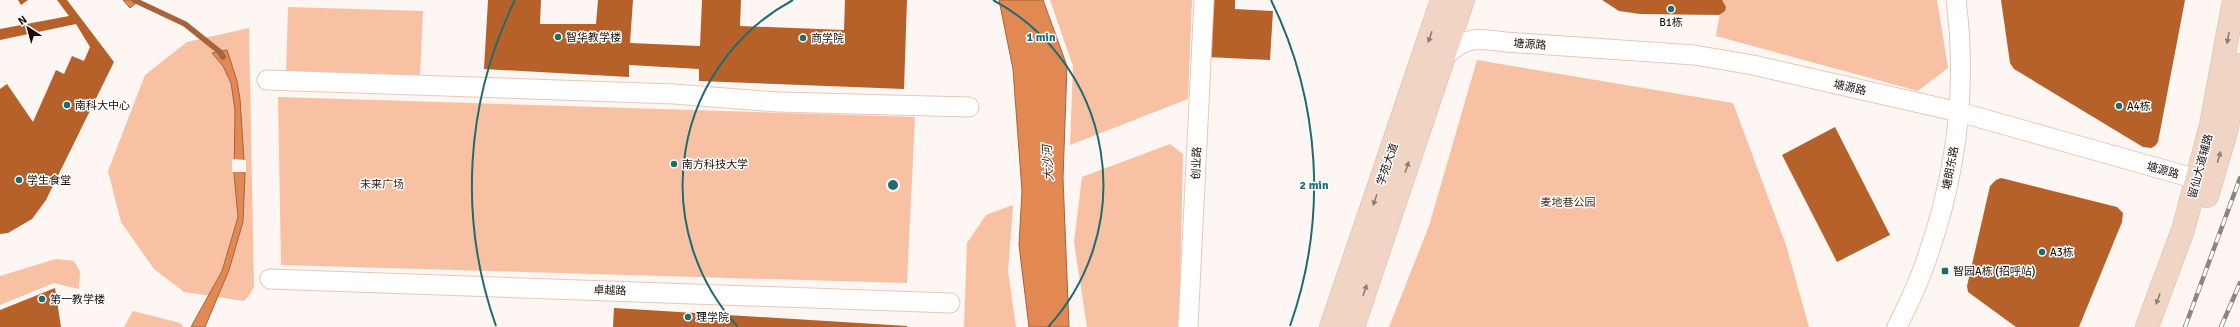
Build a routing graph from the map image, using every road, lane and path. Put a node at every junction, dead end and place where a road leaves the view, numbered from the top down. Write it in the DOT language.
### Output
graph roads {
  1 [pos="1204,0"];
  2 [pos="1956,0"];
  3 [pos="2234,0"];
  4 [pos="1455,3"];
  5 [pos="1481,38"];
  6 [pos="1444,57"];
  7 [pos="2240,65"];
  8 [pos="267,80"];
  9 [pos="969,107"];
  10 [pos="1959,112"];
  11 [pos="2204,181"];
  12 [pos="270,278"];
  13 [pos="950,303"];
  14 [pos="1188,327"];
  15 [pos="1331,327"];
  16 [pos="1353,327"];
  17 [pos="1897,327"];
  18 [pos="2147,327"];
  19 [pos="2162,327"];
  1 -- 14 [label="street, 创业路"];
  2 -- 10 [label="street, 塘朗东路"];
  3 -- 11 [label="main road, 留仙大道辅路, one-way"];
  4 -- 5 [label="street"];
  4 -- 6 [label="main road, 学苑大道"];
  4 -- 15 [label="main road, 学苑大道, one-way"];
  5 -- 6 [label="street, 塘源路"];
  5 -- 10 [label="street, 塘源路"];
  16 -- 6 [label="main road, 学苑大道, one-way"];
  11 -- 7 [label="main road, 留仙大道辅路, one-way"];
  8 -- 9 [label="street"];
  10 -- 11 [label="street, 塘源路"];
  10 -- 17 [label="street, 塘朗东路"];
  11 -- 18 [label="main road, 留仙大道辅路, one-way"];
  11 -- 19 [label="main road, 留仙大道辅路"];
  12 -- 13 [label="street, 卓越路"];
}
